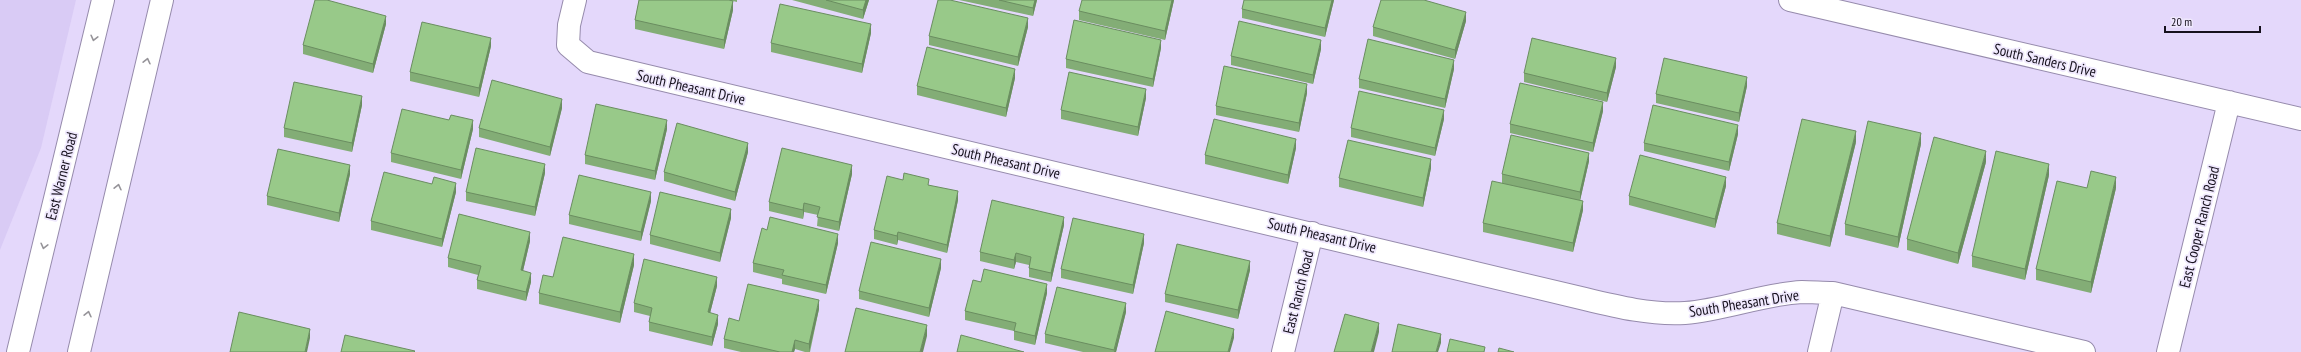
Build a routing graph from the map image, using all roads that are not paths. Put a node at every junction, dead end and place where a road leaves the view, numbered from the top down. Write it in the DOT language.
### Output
graph roads {
  1 [pos="103,0"];
  2 [pos="162,0"];
  3 [pos="575,0"];
  4 [pos="1790,0"];
  5 [pos="1857,8"];
  6 [pos="2229,102"];
  7 [pos="2301,119"];
  8 [pos="1312,233"];
  9 [pos="1833,293"];
  10 [pos="18,352"];
  11 [pos="79,352"];
  12 [pos="1284,352"];
  13 [pos="1819,352"];
  14 [pos="2084,352"];
  15 [pos="2168,352"];
  1 -- 10 [label="street, East Warner Road, one-way"];
  11 -- 2 [label="street, one-way"];
  3 -- 8 [label="street, South Pheasant Drive"];
  4 -- 5 [label="street, South Sanders Drive"];
  5 -- 6 [label="street, South Sanders Drive"];
  6 -- 7 [label="street, South Sanders Drive"];
  6 -- 15 [label="street, East Cooper Ranch Road"];
  8 -- 9 [label="street, South Pheasant Drive"];
  8 -- 12 [label="street, East Ranch Road"];
  9 -- 13 [label="street"];
  9 -- 14 [label="street, South Pheasant Drive"];
}
